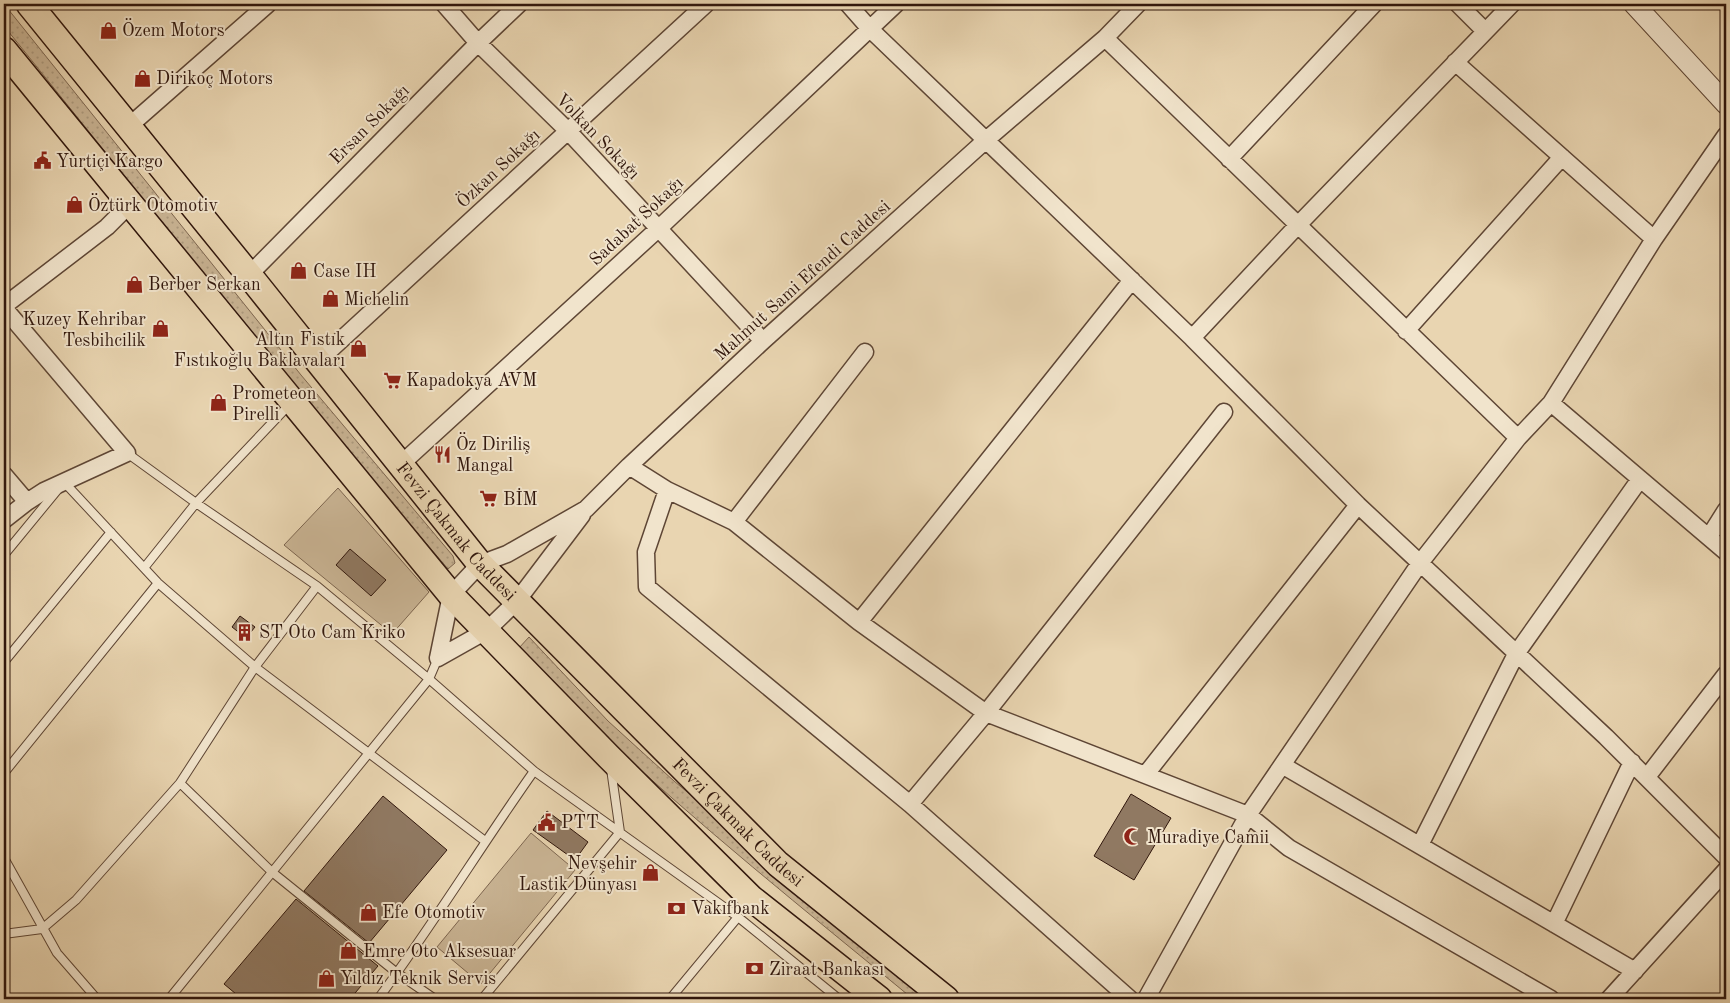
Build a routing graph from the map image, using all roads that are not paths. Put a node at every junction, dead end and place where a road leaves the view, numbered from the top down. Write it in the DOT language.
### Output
graph roads {
  1 [pos="29,4"];
  2 [pos="268,4"];
  3 [pos="444,4"];
  4 [pos="519,4"];
  5 [pos="706,4"];
  6 [pos="848,4"];
  7 [pos="896,4"];
  8 [pos="1138,4"];
  9 [pos="1374,4"];
  10 [pos="1458,4"];
  11 [pos="1512,4"];
  12 [pos="1634,4"];
  13 [pos="870,29"];
  14 [pos="1485,31"];
  15 [pos="1105,38"];
  16 [pos="478,43"];
  17 [pos="4,50"];
  18 [pos="1456,62"];
  19 [pos="1726,104"];
  20 [pos="128,127"];
  21 [pos="568,131"];
  22 [pos="1726,134"];
  23 [pos="986,140"];
  24 [pos="1562,157"];
  25 [pos="1229,159"];
  26 [pos="130,204"];
  27 [pos="1297,226"];
  28 [pos="658,229"];
  29 [pos="1654,239"];
  30 [pos="249,275"];
  31 [pos="1132,280"];
  32 [pos="4,307"];
  33 [pos="1406,331"];
  34 [pos="1192,338"];
  35 [pos="763,341"];
  36 [pos="865,352"];
  37 [pos="317,362"];
  38 [pos="292,402"];
  39 [pos="1551,403"];
  40 [pos="1224,412"];
  41 [pos="1518,438"];
  42 [pos="127,453"];
  43 [pos="400,465"];
  44 [pos="629,466"];
  45 [pos="4,475"];
  46 [pos="1640,479"];
  47 [pos="64,482"];
  48 [pos="667,490"];
  49 [pos="27,502"];
  50 [pos="196,503"];
  51 [pos="1358,506"];
  52 [pos="586,509"];
  53 [pos="1726,510"];
  54 [pos="4,520"];
  55 [pos="734,522"];
  56 [pos="111,532"];
  57 [pos="1709,537"];
  58 [pos="1726,552"];
  59 [pos="4,555"];
  60 [pos="1420,563"];
  61 [pos="480,564"];
  62 [pos="144,568"];
  63 [pos="158,583"];
  64 [pos="317,586"];
  65 [pos="452,595"];
  66 [pos="517,601"];
  67 [pos="859,622"];
  68 [pos="486,630"];
  69 [pos="1516,654"];
  70 [pos="438,658"];
  71 [pos="4,662"];
  72 [pos="254,667"];
  73 [pos="1726,674"];
  74 [pos="429,679"];
  75 [pos="986,713"];
  76 [pos="368,753"];
  77 [pos="609,757"];
  78 [pos="1632,762"];
  79 [pos="1282,765"];
  80 [pos="534,771"];
  81 [pos="4,773"];
  82 [pos="1146,774"];
  83 [pos="1647,777"];
  84 [pos="180,783"];
  85 [pos="910,804"];
  86 [pos="1248,815"];
  87 [pos="620,832"];
  88 [pos="485,841"];
  89 [pos="1420,846"];
  90 [pos="4,858"];
  91 [pos="1726,858"];
  92 [pos="1726,870"];
  93 [pos="272,872"];
  94 [pos="738,917"];
  95 [pos="1554,924"];
  96 [pos="42,929"];
  97 [pos="4,934"];
  98 [pos="1634,971"];
  99 [pos="397,973"];
  100 [pos="97,999"];
  101 [pos="169,999"];
  102 [pos="378,999"];
  103 [pos="435,999"];
  104 [pos="482,999"];
  105 [pos="670,999"];
  106 [pos="839,999"];
  107 [pos="878,999"];
  108 [pos="946,999"];
  109 [pos="1130,999"];
  110 [pos="1146,999"];
  111 [pos="1551,999"];
  112 [pos="1609,999"];
  1 -- 20 [label="main road, Fevzi Çakmak Caddesi"];
  2 -- 20 [label="street"];
  3 -- 16 [label="street, Volkan Sokağı"];
  4 -- 16 [label="street, Ersan Sokağı"];
  5 -- 21 [label="street, Özkan Sokağı"];
  6 -- 13 [label="street"];
  7 -- 13 [label="street, Sadabat Sokağı"];
  8 -- 15 [label="street, Mahmut Sami Efendi Caddesi"];
  9 -- 25 [label="street"];
  10 -- 14 [label="street"];
  11 -- 14 [label="street"];
  12 -- 19 [label="street"];
  13 -- 23 [label="street"];
  13 -- 28 [label="street, Sadabat Sokağı"];
  14 -- 18 [label="street"];
  15 -- 23 [label="street, Mahmut Sami Efendi Caddesi"];
  15 -- 25 [label="street"];
  16 -- 21 [label="street, Volkan Sokağı"];
  16 -- 30 [label="street, Ersan Sokağı"];
  17 -- 26 [label="main road"];
  18 -- 24 [label="street"];
  18 -- 27 [label="street"];
  20 -- 30 [label="main road, Fevzi Çakmak Caddesi"];
  21 -- 28 [label="street, Volkan Sokağı"];
  21 -- 37 [label="street, Özkan Sokağı"];
  22 -- 29 [label="street"];
  23 -- 31 [label="street"];
  23 -- 35 [label="street, Mahmut Sami Efendi Caddesi"];
  24 -- 29 [label="street"];
  24 -- 33 [label="street"];
  25 -- 27 [label="street"];
  26 -- 32 [label="street"];
  26 -- 38 [label="main road"];
  27 -- 33 [label="street"];
  27 -- 34 [label="street"];
  28 -- 35 [label="street, Volkan Sokağı"];
  28 -- 43 [label="street, Sadabat Sokağı"];
  29 -- 39 [label="street"];
  30 -- 37 [label="main road, Fevzi Çakmak Caddesi"];
  31 -- 34 [label="street"];
  31 -- 67 [label="street"];
  32 -- 42 [label="street"];
  33 -- 41 [label="street"];
  34 -- 51 [label="street"];
  35 -- 44 [label="street, Mahmut Sami Efendi Caddesi"];
  36 -- 55 [label="street"];
  37 -- 43 [label="main road, Fevzi Çakmak Caddesi"];
  38 -- 50 [label="lane"];
  38 -- 65 [label="main road"];
  39 -- 41 [label="street"];
  39 -- 46 [label="street"];
  40 -- 75 [label="street"];
  41 -- 60 [label="street"];
  42 -- 47 [label="street"];
  42 -- 50 [label="lane"];
  43 -- 61 [label="main road, Fevzi Çakmak Caddesi"];
  44 -- 48 [label="street"];
  44 -- 52 [label="street, Mahmut Sami Efendi Caddesi"];
  45 -- 49 [label="street"];
  46 -- 57 [label="street"];
  46 -- 69 [label="street"];
  47 -- 49 [label="street"];
  47 -- 56 [label="lane"];
  47 -- 59 [label="lane"];
  48 -- 55 [label="street"];
  48 -- 85 [label="street"];
  49 -- 54 [label="street"];
  50 -- 62 [label="lane"];
  50 -- 64 [label="lane"];
  51 -- 60 [label="street"];
  51 -- 82 [label="street"];
  52 -- 61 [label="street, Mahmut Sami Efendi Caddesi"];
  52 -- 66 [label="street"];
  53 -- 57 [label="street"];
  55 -- 67 [label="street"];
  56 -- 62 [label="lane"];
  56 -- 71 [label="lane"];
  57 -- 58 [label="street"];
  60 -- 69 [label="street"];
  60 -- 79 [label="street"];
  61 -- 65 [label="street"];
  61 -- 66 [label="main road, Fevzi Çakmak Caddesi"];
  62 -- 63 [label="lane"];
  63 -- 72 [label="lane"];
  63 -- 81 [label="lane"];
  64 -- 72 [label="lane"];
  64 -- 74 [label="lane"];
  65 -- 68 [label="main road"];
  65 -- 70 [label="street"];
  66 -- 68 [label="street"];
  66 -- 108 [label="main road, Fevzi Çakmak Caddesi"];
  67 -- 75 [label="street"];
  68 -- 70 [label="street"];
  68 -- 77 [label="main road"];
  69 -- 78 [label="street"];
  69 -- 89 [label="street"];
  70 -- 74 [label="lane"];
  72 -- 76 [label="lane"];
  72 -- 84 [label="lane"];
  73 -- 83 [label="street"];
  74 -- 76 [label="lane"];
  74 -- 80 [label="lane"];
  75 -- 82 [label="street"];
  75 -- 85 [label="street"];
  76 -- 88 [label="lane"];
  76 -- 93 [label="lane"];
  77 -- 87 [label="lane"];
  77 -- 107 [label="main road"];
  78 -- 83 [label="street"];
  78 -- 95 [label="street"];
  79 -- 86 [label="street"];
  79 -- 89 [label="street"];
  80 -- 87 [label="lane"];
  80 -- 88 [label="lane"];
  82 -- 86 [label="street"];
  83 -- 91 [label="street"];
  84 -- 93 [label="lane"];
  84 -- 96 [label="lane"];
  85 -- 109 [label="street"];
  86 -- 110 [label="street"];
  86 -- 111 [label="street"];
  87 -- 94 [label="lane"];
  87 -- 104 [label="lane"];
  88 -- 99 [label="lane"];
  89 -- 95 [label="street"];
  90 -- 96 [label="lane"];
  92 -- 98 [label="street"];
  93 -- 99 [label="lane"];
  93 -- 101 [label="lane"];
  94 -- 105 [label="lane"];
  94 -- 106 [label="lane"];
  95 -- 98 [label="street"];
  96 -- 97 [label="lane"];
  96 -- 100 [label="lane"];
  98 -- 112 [label="street"];
  99 -- 102 [label="lane"];
  99 -- 103 [label="lane"];
}
